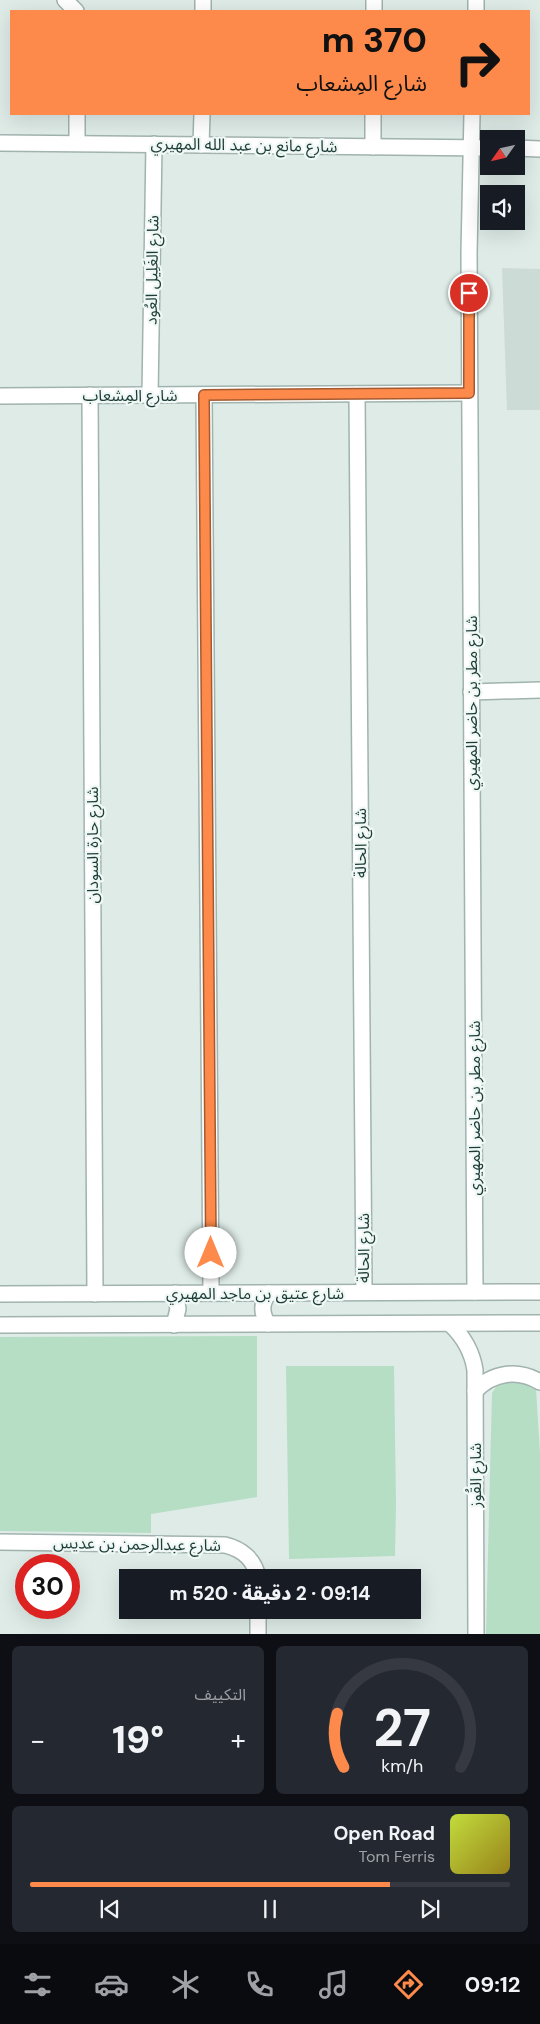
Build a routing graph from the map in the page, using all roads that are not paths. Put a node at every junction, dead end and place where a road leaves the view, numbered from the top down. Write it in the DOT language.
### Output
graph roads {
  1 [pos="65,0"];
  2 [pos="77,10"];
  3 [pos="77,115"];
  4 [pos="202,115"];
  5 [pos="373,115"];
  6 [pos="472,115"];
  7 [pos="0,142"];
  8 [pos="77,143"];
  9 [pos="154,144"];
  10 [pos="202,145"];
  11 [pos="373,147"];
  12 [pos="471,148"];
  13 [pos="480,148"];
  14 [pos="525,148"];
  15 [pos="540,148"];
  16 [pos="469,393"];
  17 [pos="357,394"];
  18 [pos="90,395"];
  19 [pos="150,395"];
  20 [pos="204,395"];
  21 [pos="0,396"];
  22 [pos="540,690"];
  23 [pos="471,692"];
  24 [pos="364,1292"];
  25 [pos="475,1292"];
  26 [pos="540,1292"];
  27 [pos="175,1293"];
  28 [pos="211,1293"];
  29 [pos="269,1293"];
  30 [pos="0,1294"];
  31 [pos="95,1294"];
  32 [pos="268,1324"];
  33 [pos="450,1324"];
  34 [pos="540,1324"];
  35 [pos="0,1325"];
  36 [pos="174,1325"];
  37 [pos="540,1382"];
  38 [pos="475,1392"];
  39 [pos="0,1542"];
  40 [pos="256,1569"];
  41 [pos="258,1619"];
  42 [pos="258,1634"];
  43 [pos="476,1634"];
  1 -- 2 [label="street"];
  3 -- 8 [label="street"];
  4 -- 10 [label="street"];
  5 -- 11 [label="street"];
  6 -- 12 [label="street, شارع مطر بن حاضر المهيري"];
  7 -- 8 [label="street, شارع مانع بن عبد الله المهيري"];
  8 -- 9 [label="street, شارع مانع بن عبد الله المهيري"];
  9 -- 10 [label="street, شارع مانع بن عبد الله المهيري"];
  9 -- 19 [label="street, شارع الغَلِيل العُود"];
  10 -- 11 [label="street, شارع مانع بن عبد الله المهيري"];
  11 -- 12 [label="street, شارع مانع بن عبد الله المهيري"];
  12 -- 13 [label="street, شارع مانع بن عبد الله المهيري"];
  12 -- 16 [label="street, شارع مطر بن حاضر المهيري"];
  14 -- 15 [label="street"];
  16 -- 17 [label="street, شارع المِشعاب"];
  16 -- 23 [label="street, شارع مطر بن حاضر المهيري"];
  17 -- 20 [label="street, شارع المِشعاب"];
  17 -- 24 [label="street, شارع الحالة"];
  18 -- 19 [label="street, شارع المِشعاب"];
  18 -- 21 [label="street, شارع المِشعاب"];
  18 -- 31 [label="street, شارع حارة السودان"];
  19 -- 20 [label="street, شارع المِشعاب"];
  20 -- 28 [label="street"];
  22 -- 23 [label="street"];
  23 -- 25 [label="street, شارع مطر بن حاضر المهيري"];
  24 -- 25 [label="street, شارع عتيق بن ماجد المهيري"];
  24 -- 29 [label="street, شارع عتيق بن ماجد المهيري"];
  25 -- 26 [label="street, شارع عتيق بن ماجد المهيري"];
  27 -- 28 [label="street, شارع عتيق بن ماجد المهيري"];
  27 -- 31 [label="street, شارع عتيق بن ماجد المهيري"];
  27 -- 36 [label="street"];
  28 -- 29 [label="street, شارع عتيق بن ماجد المهيري"];
  29 -- 32 [label="street"];
  30 -- 31 [label="street, شارع عتيق بن ماجد المهيري"];
  32 -- 33 [label="street, شارع عتيق بن ماجد المهيري"];
  32 -- 36 [label="street, شارع عتيق بن ماجد المهيري"];
  33 -- 34 [label="street, شارع عتيق بن ماجد المهيري"];
  33 -- 38 [label="street, شارع القُوز"];
  35 -- 36 [label="street, شارع عتيق بن ماجد المهيري"];
  37 -- 38 [label="street"];
  38 -- 43 [label="street, شارع القُوز"];
  39 -- 40 [label="street, شارع عبدالرحمن بن عديس"];
  41 -- 42 [label="street"];
}
